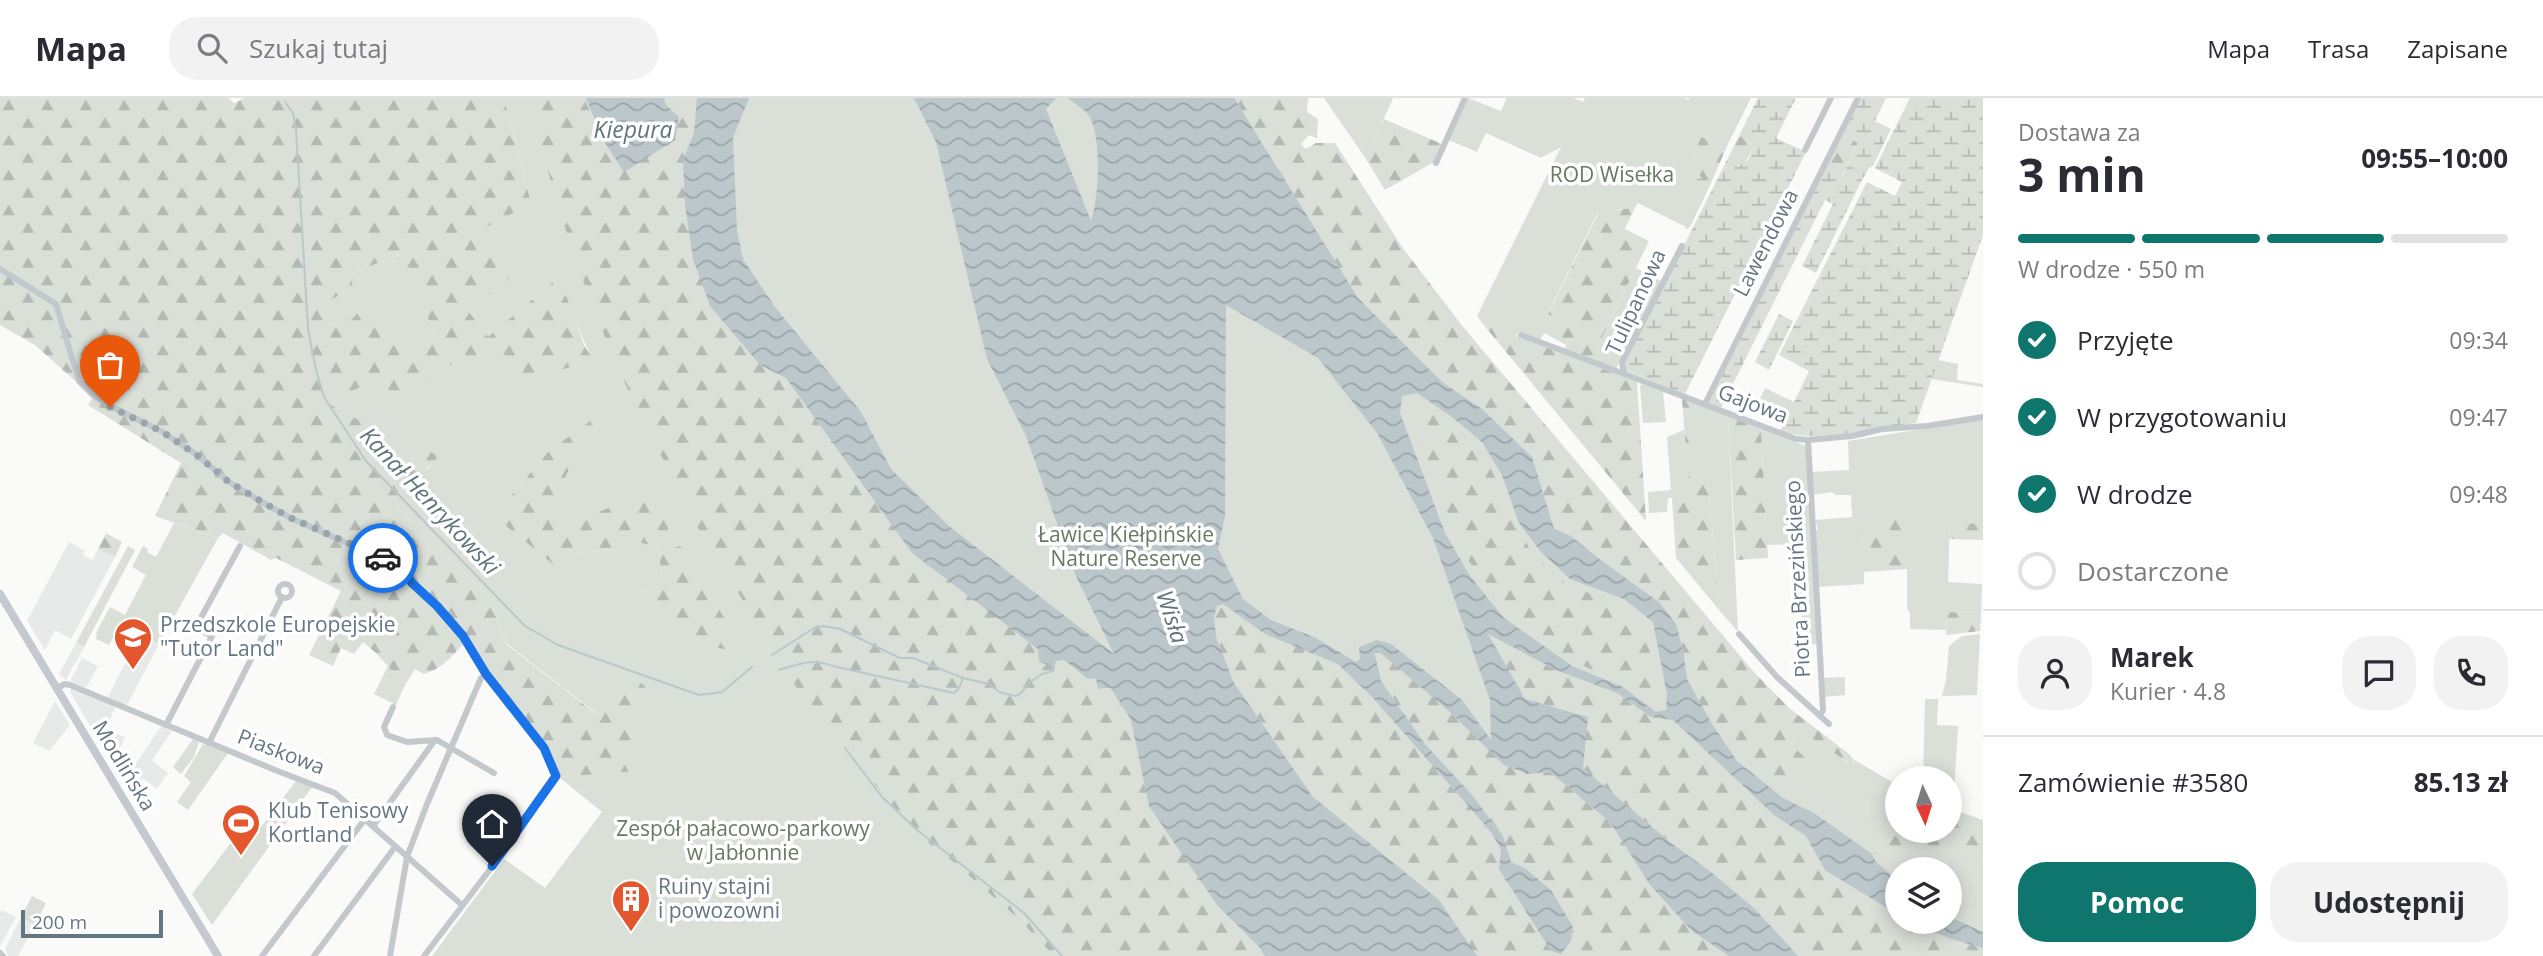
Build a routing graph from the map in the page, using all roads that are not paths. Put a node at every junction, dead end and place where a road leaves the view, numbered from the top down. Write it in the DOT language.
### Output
graph roads {
  1 [pos="1465,98"];
  2 [pos="1830,98"];
  3 [pos="1858,98"];
  4 [pos="1805,150"];
  5 [pos="1436,163"];
  6 [pos="1682,246"];
  7 [pos="0,269"];
  8 [pos="1521,335"];
  9 [pos="1624,374"];
  10 [pos="1705,404"];
  11 [pos="1983,417"];
  12 [pos="1808,440"];
  13 [pos="240,546"];
  14 [pos="0,594"];
  15 [pos="282,597"];
  16 [pos="1739,634"];
  17 [pos="486,674"];
  18 [pos="57,688"];
  19 [pos="393,707"];
  20 [pos="1820,716"];
  21 [pos="1829,724"];
  22 [pos="166,725"];
  23 [pos="435,740"];
  24 [pos="209,743"];
  25 [pos="452,747"];
  26 [pos="494,773"];
  27 [pos="365,819"];
  28 [pos="373,826"];
  29 [pos="395,847"];
  30 [pos="407,857"];
  31 [pos="463,905"];
  32 [pos="218,956"];
  33 [pos="262,956"];
  34 [pos="314,956"];
  35 [pos="390,956"];
  36 [pos="424,956"];
  1 -- 5 [label="street"];
  2 -- 4 [label="street"];
  3 -- 10 [label="street, Lawendowa"];
  6 -- 9 [label="street, Tulipanowa"];
  7 -- 17 [label="street"];
  8 -- 9 [label="street, Gajowa"];
  9 -- 10 [label="street, Gajowa"];
  10 -- 12 [label="street, Gajowa"];
  11 -- 12 [label="street, Gajowa"];
  12 -- 20 [label="street, Piotra Brzezińskiego"];
  13 -- 22 [label="street"];
  14 -- 18 [label="main road, Modlińska"];
  15 -- 24 [label="street"];
  16 -- 20 [label="street"];
  17 -- 25 [label="street"];
  17 -- 31 [label="street"];
  18 -- 22 [label="street, Piaskowa"];
  18 -- 32 [label="main road, Modlińska"];
  19 -- 23 [label="street"];
  20 -- 21 [label="street"];
  22 -- 24 [label="street, Piaskowa"];
  23 -- 25 [label="street"];
  23 -- 28 [label="street"];
  24 -- 27 [label="street, Piaskowa"];
  25 -- 26 [label="street"];
  25 -- 30 [label="street"];
  27 -- 28 [label="street, Piaskowa"];
  27 -- 33 [label="street"];
  28 -- 29 [label="street, Piaskowa"];
  29 -- 30 [label="street, Piaskowa"];
  29 -- 34 [label="street"];
  30 -- 31 [label="street, Piaskowa"];
  30 -- 35 [label="street"];
  31 -- 36 [label="street"];
}
